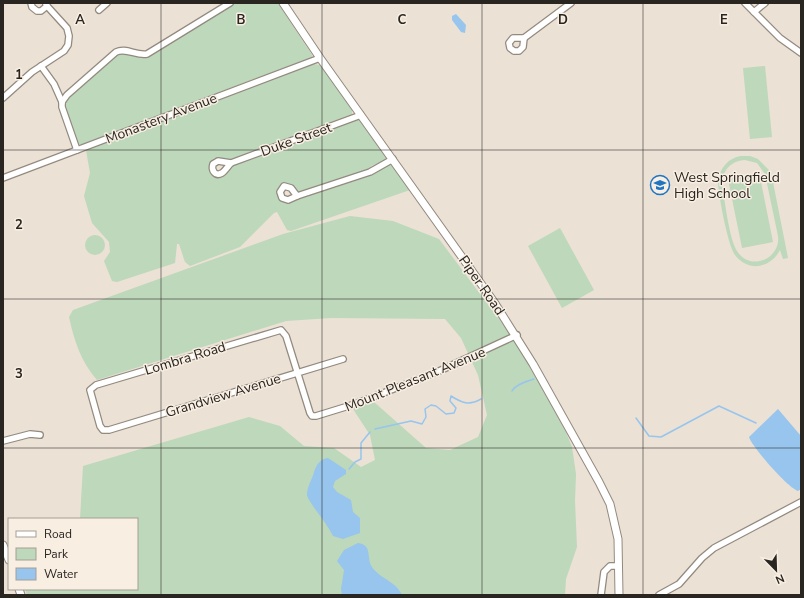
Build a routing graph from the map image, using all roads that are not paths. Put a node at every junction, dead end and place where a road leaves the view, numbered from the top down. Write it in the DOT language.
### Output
graph roads {
  1 [pos="31,3"];
  2 [pos="107,3"];
  3 [pos="230,3"];
  4 [pos="283,3"];
  5 [pos="571,3"];
  6 [pos="745,3"];
  7 [pos="765,3"];
  8 [pos="47,5"];
  9 [pos="99,10"];
  10 [pos="754,12"];
  11 [pos="524,38"];
  12 [pos="801,53"];
  13 [pos="320,58"];
  14 [pos="41,66"];
  15 [pos="4,97"];
  16 [pos="62,102"];
  17 [pos="361,115"];
  18 [pos="77,150"];
  19 [pos="392,159"];
  20 [pos="231,163"];
  21 [pos="3,178"];
  22 [pos="297,196"];
  23 [pos="517,336"];
  24 [pos="343,359"];
  25 [pos="297,372"];
  26 [pos="103,430"];
  27 [pos="40,435"];
  28 [pos="3,441"];
  29 [pos="801,502"];
  30 [pos="3,545"];
  31 [pos="8,558"];
  32 [pos="619,566"];
  33 [pos="601,595"];
  34 [pos="619,595"];
  35 [pos="659,595"];
  1 -- 8 [label="street"];
  2 -- 9 [label="street"];
  3 -- 16 [label="street"];
  4 -- 13 [label="main road, Piper Road"];
  5 -- 11 [label="street"];
  6 -- 10 [label="street"];
  7 -- 10 [label="street"];
  8 -- 14 [label="street"];
  10 -- 12 [label="street"];
  13 -- 17 [label="main road, Piper Road"];
  13 -- 18 [label="street, Monastery Avenue"];
  14 -- 15 [label="street"];
  14 -- 16 [label="street"];
  16 -- 18 [label="street"];
  17 -- 19 [label="main road, Piper Road"];
  17 -- 20 [label="street, Duke Street"];
  18 -- 21 [label="street, Monastery Avenue"];
  19 -- 22 [label="street"];
  19 -- 23 [label="main road, Piper Road"];
  23 -- 25 [label="street, Mount Pleasant Avenue"];
  23 -- 32 [label="main road, Piper Road"];
  24 -- 25 [label="street, Grandview Avenue"];
  25 -- 26 [label="street, Grandview Avenue"];
  25 -- 26 [label="street, Lombra Road"];
  27 -- 28 [label="street"];
  29 -- 35 [label="street"];
  30 -- 31 [label="main road"];
  32 -- 33 [label="street"];
  32 -- 34 [label="main road, Piper Road"];
}
